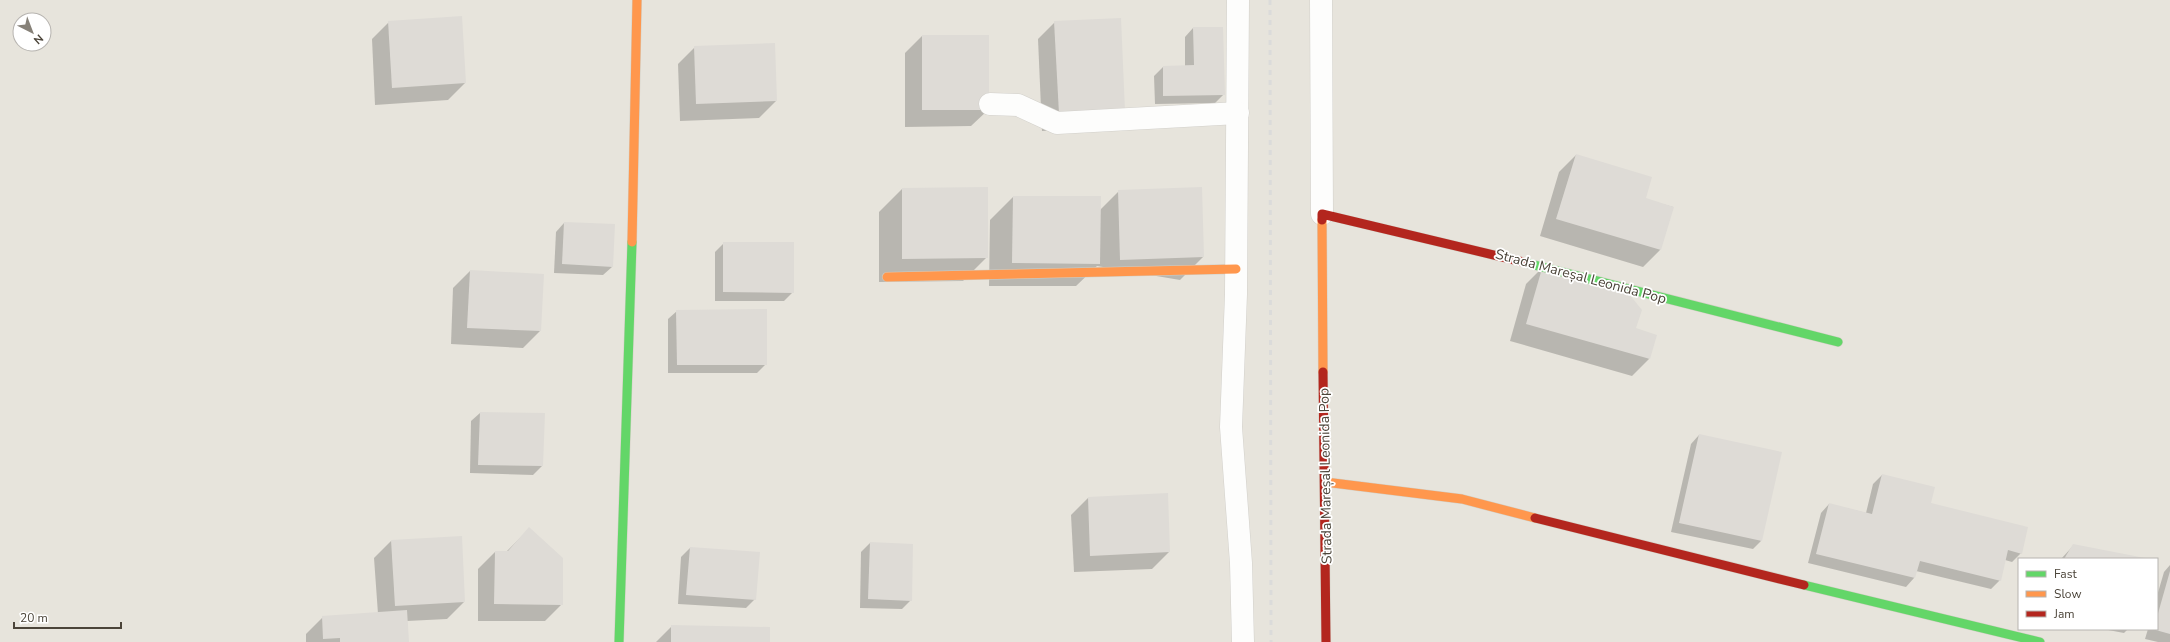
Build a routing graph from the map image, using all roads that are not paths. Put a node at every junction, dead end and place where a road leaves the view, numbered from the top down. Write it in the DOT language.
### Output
graph roads {
  1 [pos="637,0"];
  2 [pos="1238,0"];
  3 [pos="1321,0"];
  4 [pos="990,104"];
  5 [pos="1238,113"];
  6 [pos="1322,214"];
  7 [pos="1236,269"];
  8 [pos="887,277"];
  9 [pos="1838,342"];
  10 [pos="1325,482"];
  11 [pos="619,642"];
  12 [pos="1243,642"];
  13 [pos="1326,642"];
  14 [pos="2040,642"];
  1 -- 11 [label="street"];
  2 -- 5 [label="street"];
  3 -- 6 [label="street, Strada Mareșal Leonida Pop"];
  4 -- 5 [label="street"];
  5 -- 7 [label="street"];
  6 -- 9 [label="street, Strada Mareșal Leonida Pop"];
  6 -- 10 [label="street, Strada Mareșal Leonida Pop"];
  7 -- 8 [label="street"];
  7 -- 12 [label="street"];
  10 -- 13 [label="street, Strada Mareșal Leonida Pop"];
  10 -- 14 [label="street"];
}
